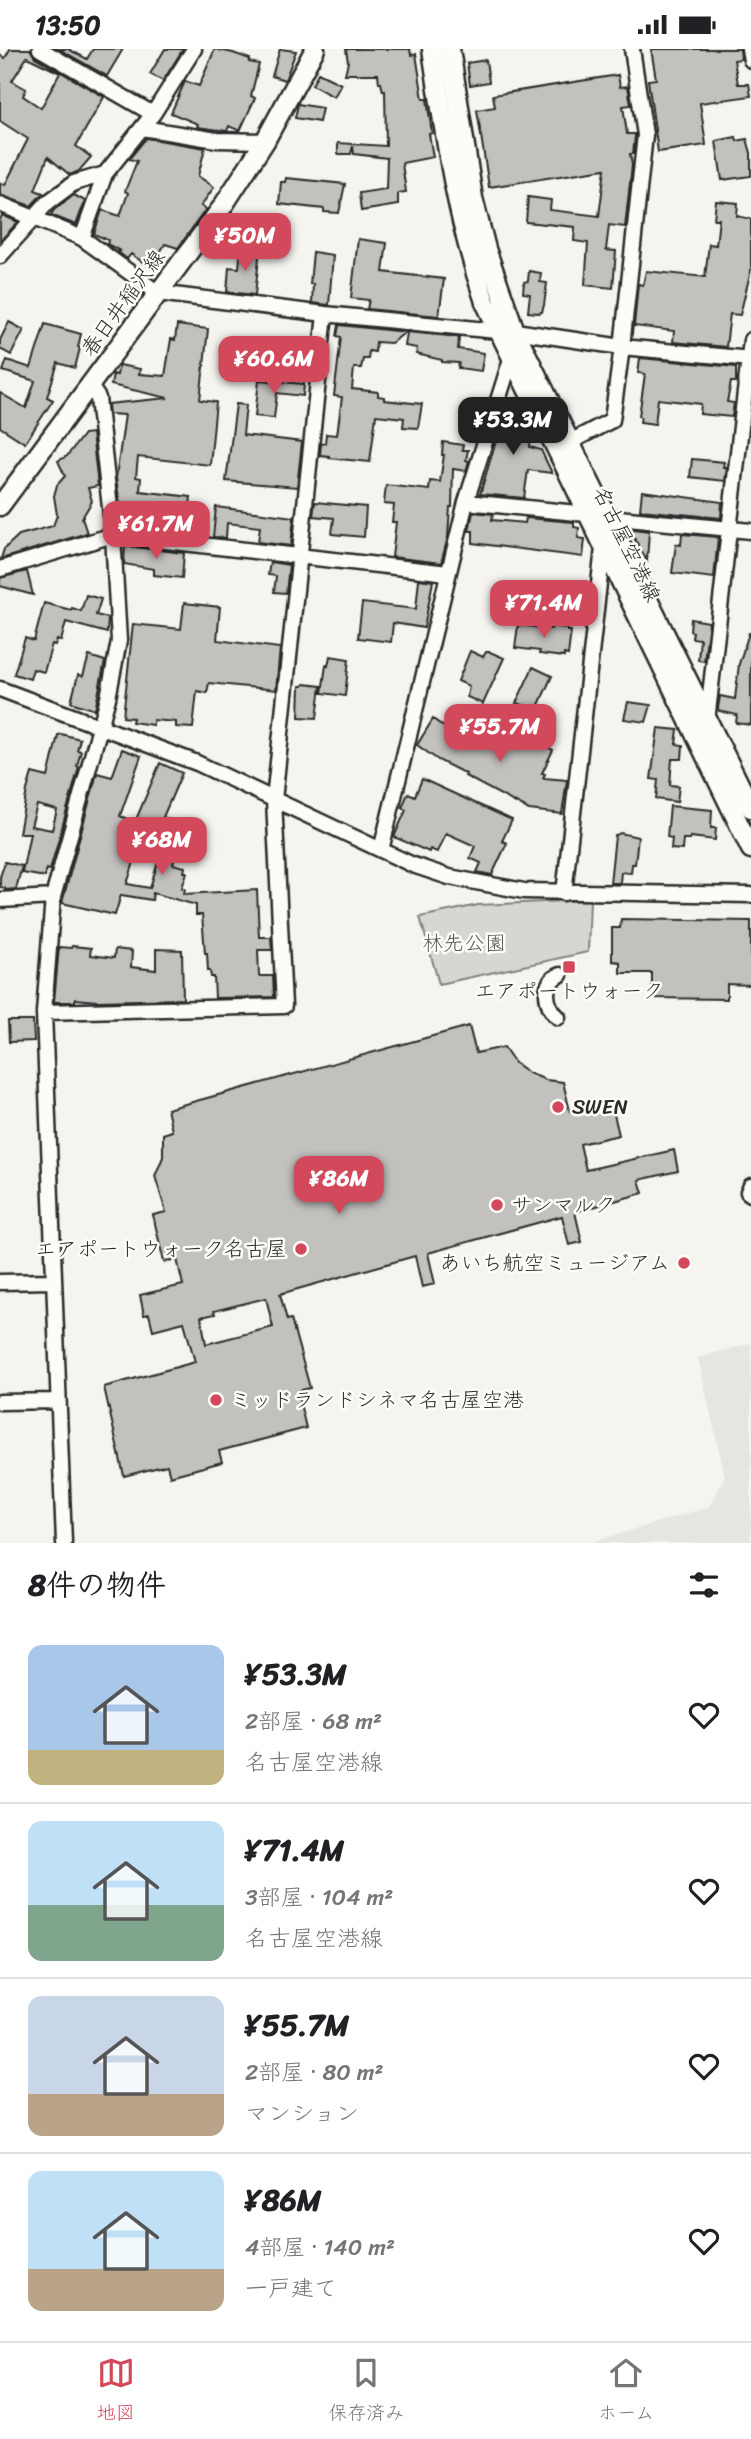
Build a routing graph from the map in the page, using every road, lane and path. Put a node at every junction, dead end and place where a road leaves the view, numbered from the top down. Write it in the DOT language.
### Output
graph roads {
  1 [pos="40,49"];
  2 [pos="194,49"];
  3 [pos="315,49"];
  4 [pos="432,49"];
  5 [pos="450,49"];
  6 [pos="632,49"];
  7 [pos="749,49"];
  8 [pos="751,60"];
  9 [pos="153,114"];
  10 [pos="142,128"];
  11 [pos="265,141"];
  12 [pos="105,174"];
  13 [pos="0,204"];
  14 [pos="33,219"];
  15 [pos="82,238"];
  16 [pos="0,256"];
  17 [pos="158,293"];
  18 [pos="325,314"];
  19 [pos="506,331"];
  20 [pos="751,340"];
  21 [pos="622,347"];
  22 [pos="511,359"];
  23 [pos="750,359"];
  24 [pos="90,386"];
  25 [pos="570,442"];
  26 [pos="466,502"];
  27 [pos="0,506"];
  28 [pos="587,514"];
  29 [pos="608,517"];
  30 [pos="731,529"];
  31 [pos="751,531"];
  32 [pos="113,535"];
  33 [pos="603,548"];
  34 [pos="301,556"];
  35 [pos="0,569"];
  36 [pos="448,573"];
  37 [pos="0,689"];
  38 [pos="708,721"];
  39 [pos="99,725"];
  40 [pos="274,800"];
  41 [pos="751,809"];
  42 [pos="751,849"];
  43 [pos="381,850"];
  44 [pos="564,893"];
  45 [pos="751,895"];
  46 [pos="53,897"];
  47 [pos="0,899"];
  48 [pos="560,975"];
  49 [pos="44,1012"];
  50 [pos="558,1017"];
  51 [pos="751,1186"];
  52 [pos="751,1193"];
  53 [pos="54,1280"];
  54 [pos="0,1282"];
  55 [pos="58,1401"];
  56 [pos="0,1402"];
  57 [pos="64,1543"];
  1 -- 9 [label="street"];
  2 -- 9 [label="street"];
  3 -- 11 [label="main road, 春日井稲沢線"];
  4 -- 19 [label="main road, 名古屋空港線"];
  5 -- 19 [label="main road, 名古屋空港線"];
  6 -- 21 [label="street"];
  7 -- 8 [label="street"];
  9 -- 10 [label="street"];
  10 -- 11 [label="street"];
  10 -- 12 [label="street"];
  11 -- 17 [label="main road, 春日井稲沢線"];
  12 -- 14 [label="street"];
  12 -- 15 [label="street"];
  13 -- 14 [label="street"];
  14 -- 15 [label="street"];
  14 -- 16 [label="street"];
  15 -- 17 [label="street"];
  17 -- 18 [label="street"];
  17 -- 24 [label="main road, 春日井稲沢線"];
  18 -- 19 [label="street"];
  18 -- 34 [label="street"];
  19 -- 21 [label="street"];
  19 -- 22 [label="main road, 名古屋空港線"];
  19 -- 25 [label="main road, 名古屋空港線"];
  20 -- 23 [label="street"];
  21 -- 23 [label="street"];
  21 -- 25 [label="street"];
  22 -- 26 [label="street"];
  22 -- 28 [label="main road, 名古屋空港線"];
  23 -- 30 [label="street"];
  24 -- 27 [label="main road, 春日井稲沢線"];
  24 -- 32 [label="street"];
  25 -- 29 [label="main road, 名古屋空港線"];
  26 -- 28 [label="street"];
  26 -- 36 [label="street"];
  28 -- 33 [label="main road, 名古屋空港線"];
  29 -- 30 [label="street"];
  29 -- 38 [label="main road, 名古屋空港線"];
  30 -- 31 [label="street"];
  30 -- 38 [label="street"];
  32 -- 34 [label="street"];
  32 -- 35 [label="street"];
  32 -- 39 [label="street"];
  33 -- 42 [label="main road, 名古屋空港線"];
  33 -- 44 [label="street"];
  34 -- 36 [label="street"];
  34 -- 40 [label="street"];
  36 -- 43 [label="street"];
  37 -- 39 [label="street"];
  38 -- 41 [label="main road, 名古屋空港線"];
  39 -- 40 [label="street"];
  39 -- 46 [label="street"];
  40 -- 43 [label="street"];
  40 -- 49 [label="street"];
  43 -- 44 [label="street"];
  44 -- 45 [label="street"];
  46 -- 47 [label="street"];
  46 -- 49 [label="street"];
  48 -- 50 [label="street"];
  49 -- 53 [label="street"];
  51 -- 52 [label="street"];
  53 -- 54 [label="street"];
  53 -- 55 [label="street"];
  55 -- 56 [label="street"];
  55 -- 57 [label="street"];
}
